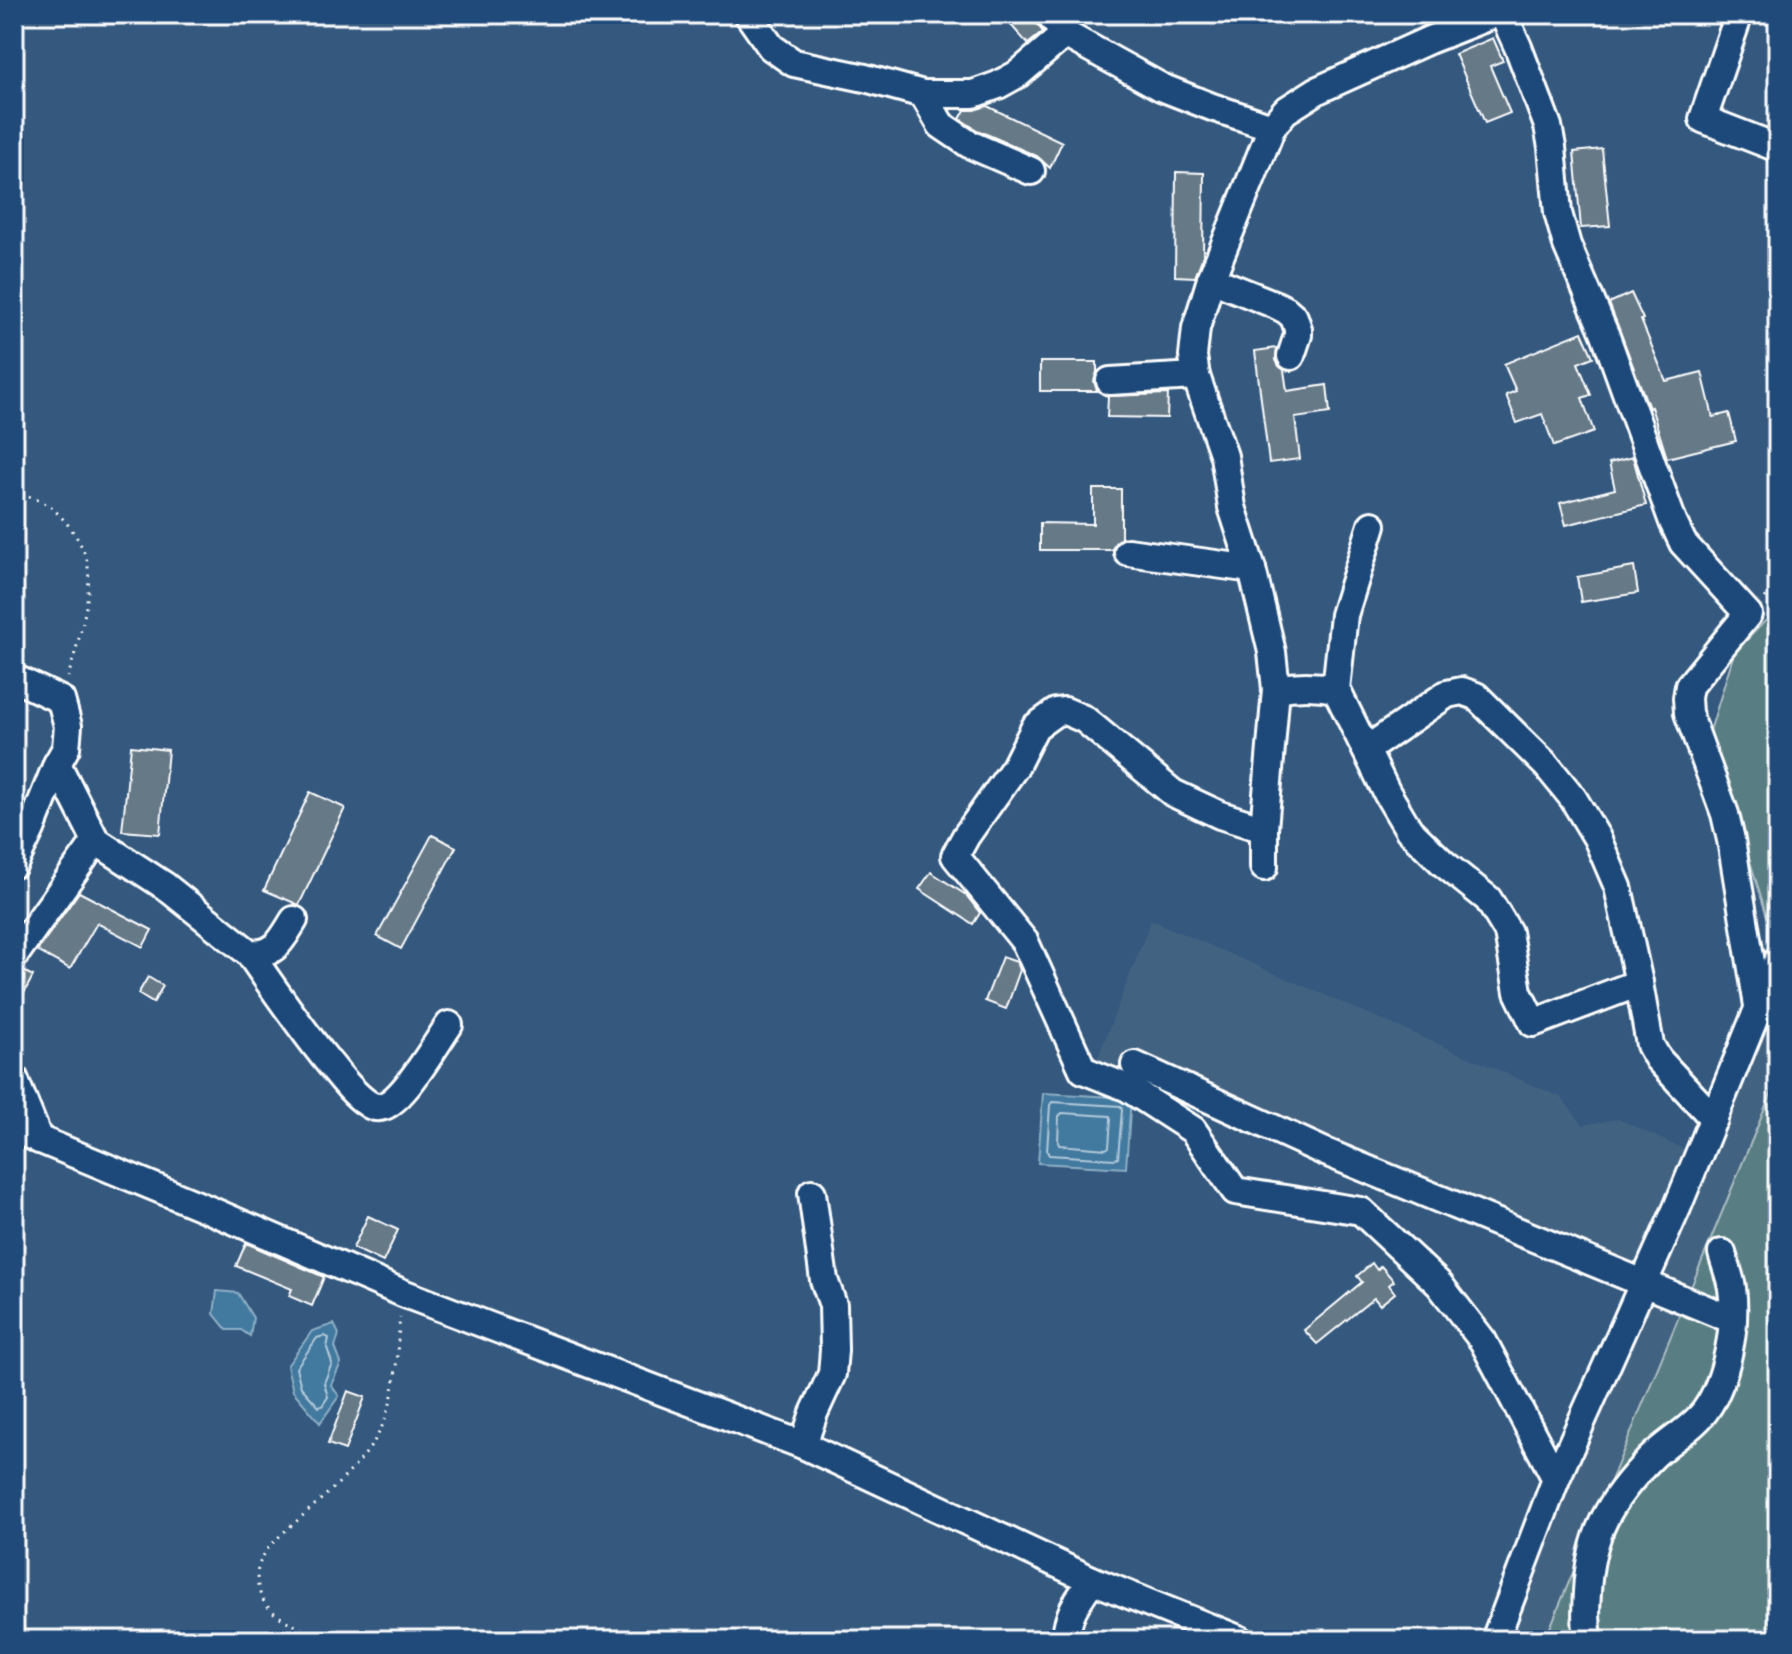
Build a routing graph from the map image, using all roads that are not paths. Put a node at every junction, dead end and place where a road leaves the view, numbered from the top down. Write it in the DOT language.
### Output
graph roads {
  1 [pos="748,14"];
  2 [pos="1495,14"];
  3 [pos="1503,14"];
  4 [pos="1739,14"];
  5 [pos="1057,24"];
  6 [pos="923,94"];
  7 [pos="1272,127"];
  8 [pos="1778,148"];
  9 [pos="1031,171"];
  10 [pos="1211,279"];
  11 [pos="1291,356"];
  12 [pos="1196,376"];
  13 [pos="1110,381"];
  14 [pos="1372,525"];
  15 [pos="1128,552"];
  16 [pos="1252,569"];
  17 [pos="14,678"];
  18 [pos="1276,689"];
  19 [pos="1336,689"];
  20 [pos="1366,750"];
  21 [pos="57,764"];
  22 [pos="1264,829"];
  23 [pos="96,841"];
  24 [pos="14,864"];
  25 [pos="1264,867"];
  26 [pos="294,920"];
  27 [pos="249,953"];
  28 [pos="14,956"];
  29 [pos="1778,960"];
  30 [pos="1639,983"];
  31 [pos="1758,1006"];
  32 [pos="449,1025"];
  33 [pos="1135,1065"];
  34 [pos="14,1078"];
  35 [pos="1714,1119"];
  36 [pos="14,1129"];
  37 [pos="39,1140"];
  38 [pos="812,1193"];
  39 [pos="1722,1253"];
  40 [pos="1643,1283"];
  41 [pos="1733,1320"];
  42 [pos="803,1445"];
  43 [pos="1556,1479"];
  44 [pos="1092,1580"];
  45 [pos="1065,1640"];
  46 [pos="1241,1640"];
  47 [pos="1495,1640"];
  48 [pos="1589,1640"];
  1 -- 6 [label="street"];
  2 -- 7 [label="street"];
  3 -- 31 [label="street"];
  4 -- 8 [label="street"];
  5 -- 6 [label="street"];
  5 -- 7 [label="street"];
  6 -- 9 [label="street"];
  7 -- 10 [label="street"];
  10 -- 11 [label="street"];
  10 -- 12 [label="street"];
  12 -- 13 [label="street"];
  12 -- 16 [label="street"];
  14 -- 19 [label="street"];
  15 -- 16 [label="street"];
  16 -- 18 [label="street"];
  17 -- 21 [label="street"];
  18 -- 19 [label="street"];
  18 -- 22 [label="street"];
  19 -- 20 [label="street"];
  20 -- 30 [label="street"];
  20 -- 30 [label="street"];
  21 -- 23 [label="street"];
  21 -- 24 [label="street"];
  22 -- 25 [label="street"];
  22 -- 43 [label="street"];
  23 -- 27 [label="street"];
  23 -- 28 [label="street"];
  26 -- 27 [label="street"];
  27 -- 32 [label="street"];
  29 -- 31 [label="street"];
  30 -- 35 [label="street"];
  31 -- 35 [label="street"];
  33 -- 40 [label="street"];
  34 -- 37 [label="street"];
  35 -- 40 [label="street"];
  36 -- 37 [label="street"];
  37 -- 42 [label="street"];
  38 -- 42 [label="street"];
  39 -- 41 [label="street"];
  40 -- 41 [label="street"];
  40 -- 43 [label="street"];
  41 -- 48 [label="street"];
  42 -- 44 [label="street"];
  43 -- 47 [label="street"];
  44 -- 45 [label="street"];
  44 -- 46 [label="street"];
}
